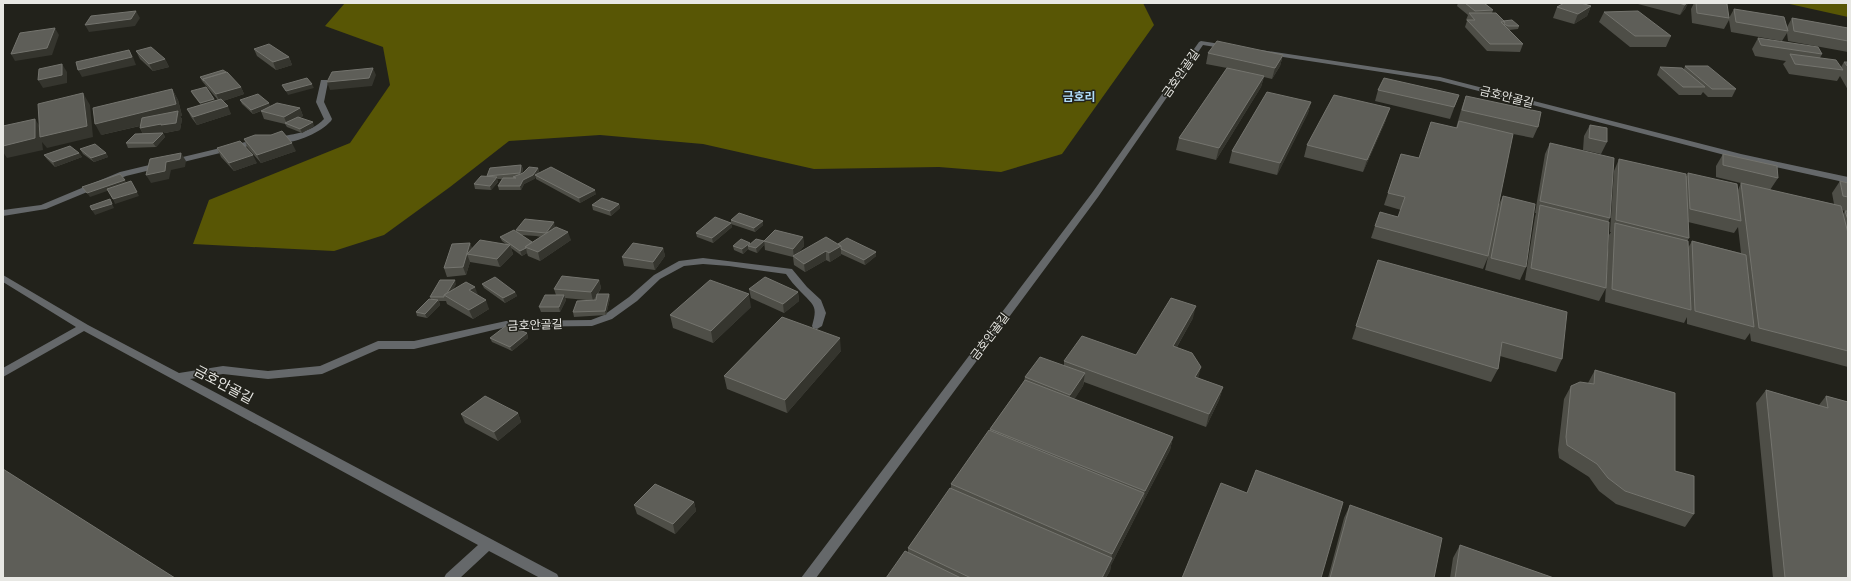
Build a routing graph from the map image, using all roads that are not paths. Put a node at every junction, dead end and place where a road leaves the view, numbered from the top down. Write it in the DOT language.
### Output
graph roads {
  1 [pos="1240,49"];
  2 [pos="1255,51"];
  3 [pos="324,82"];
  4 [pos="1848,180"];
  5 [pos="3,213"];
  6 [pos="3,278"];
  7 [pos="817,326"];
  8 [pos="84,327"];
  9 [pos="3,372"];
  10 [pos="177,377"];
  11 [pos="489,543"];
  12 [pos="451,578"];
  13 [pos="552,578"];
  14 [pos="808,578"];
  1 -- 14 [label="street, 금호안골길"];
  2 -- 4 [label="street, 금호안골길"];
  3 -- 5 [label="street"];
  6 -- 8 [label="street, 금호안골길"];
  7 -- 10 [label="street, 금호안골길"];
  8 -- 9 [label="street"];
  8 -- 10 [label="street, 금호안골길"];
  10 -- 11 [label="street, 금호안골길"];
  11 -- 12 [label="street"];
  11 -- 13 [label="street, 금호안골길"];
}
